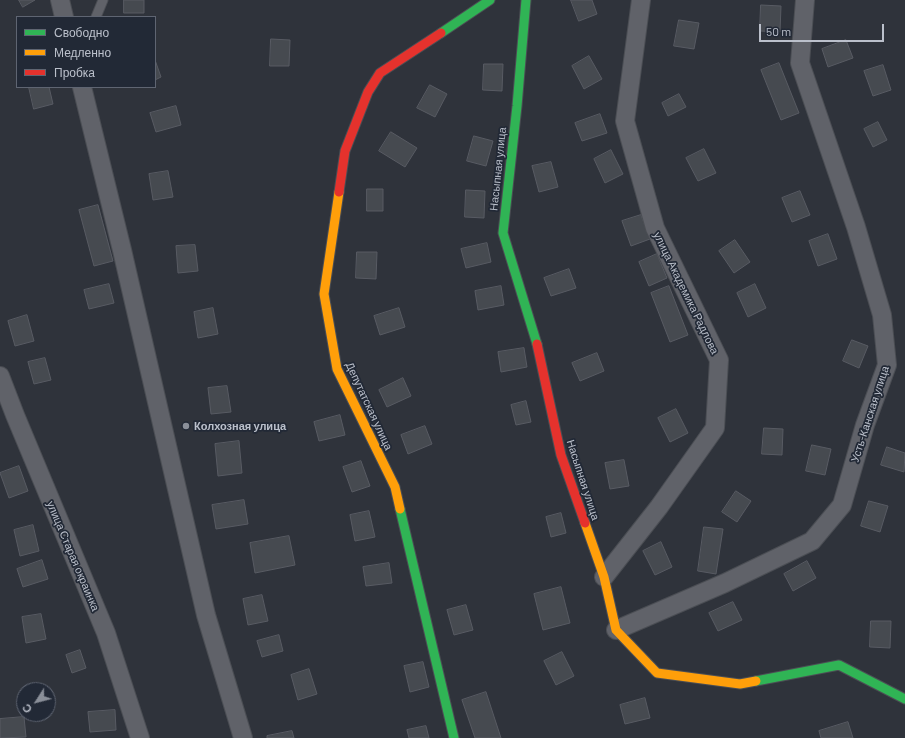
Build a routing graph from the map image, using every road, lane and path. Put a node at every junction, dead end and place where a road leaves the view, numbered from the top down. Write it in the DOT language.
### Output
graph roads {
  1 [pos="60,0"];
  2 [pos="103,0"];
  3 [pos="490,0"];
  4 [pos="526,0"];
  5 [pos="641,0"];
  6 [pos="805,0"];
  7 [pos="64,16"];
  8 [pos="96,16"];
  9 [pos="82,88"];
  10 [pos="0,376"];
  11 [pos="604,577"];
  12 [pos="616,630"];
  13 [pos="905,699"];
  14 [pos="140,738"];
  15 [pos="243,738"];
  16 [pos="454,738"];
  1 -- 7 [label="street"];
  2 -- 8 [label="lane"];
  3 -- 16 [label="street, Депутатская улица"];
  4 -- 11 [label="street, Насыпная улица"];
  5 -- 11 [label="street, улица Академика Радлова"];
  6 -- 12 [label="street, Усть-Канская улица"];
  9 -- 15 [label="street"];
  10 -- 14 [label="street, улица Старая окраинка"];
  11 -- 12 [label="street, Насыпная улица"];
  12 -- 13 [label="street"];
}
